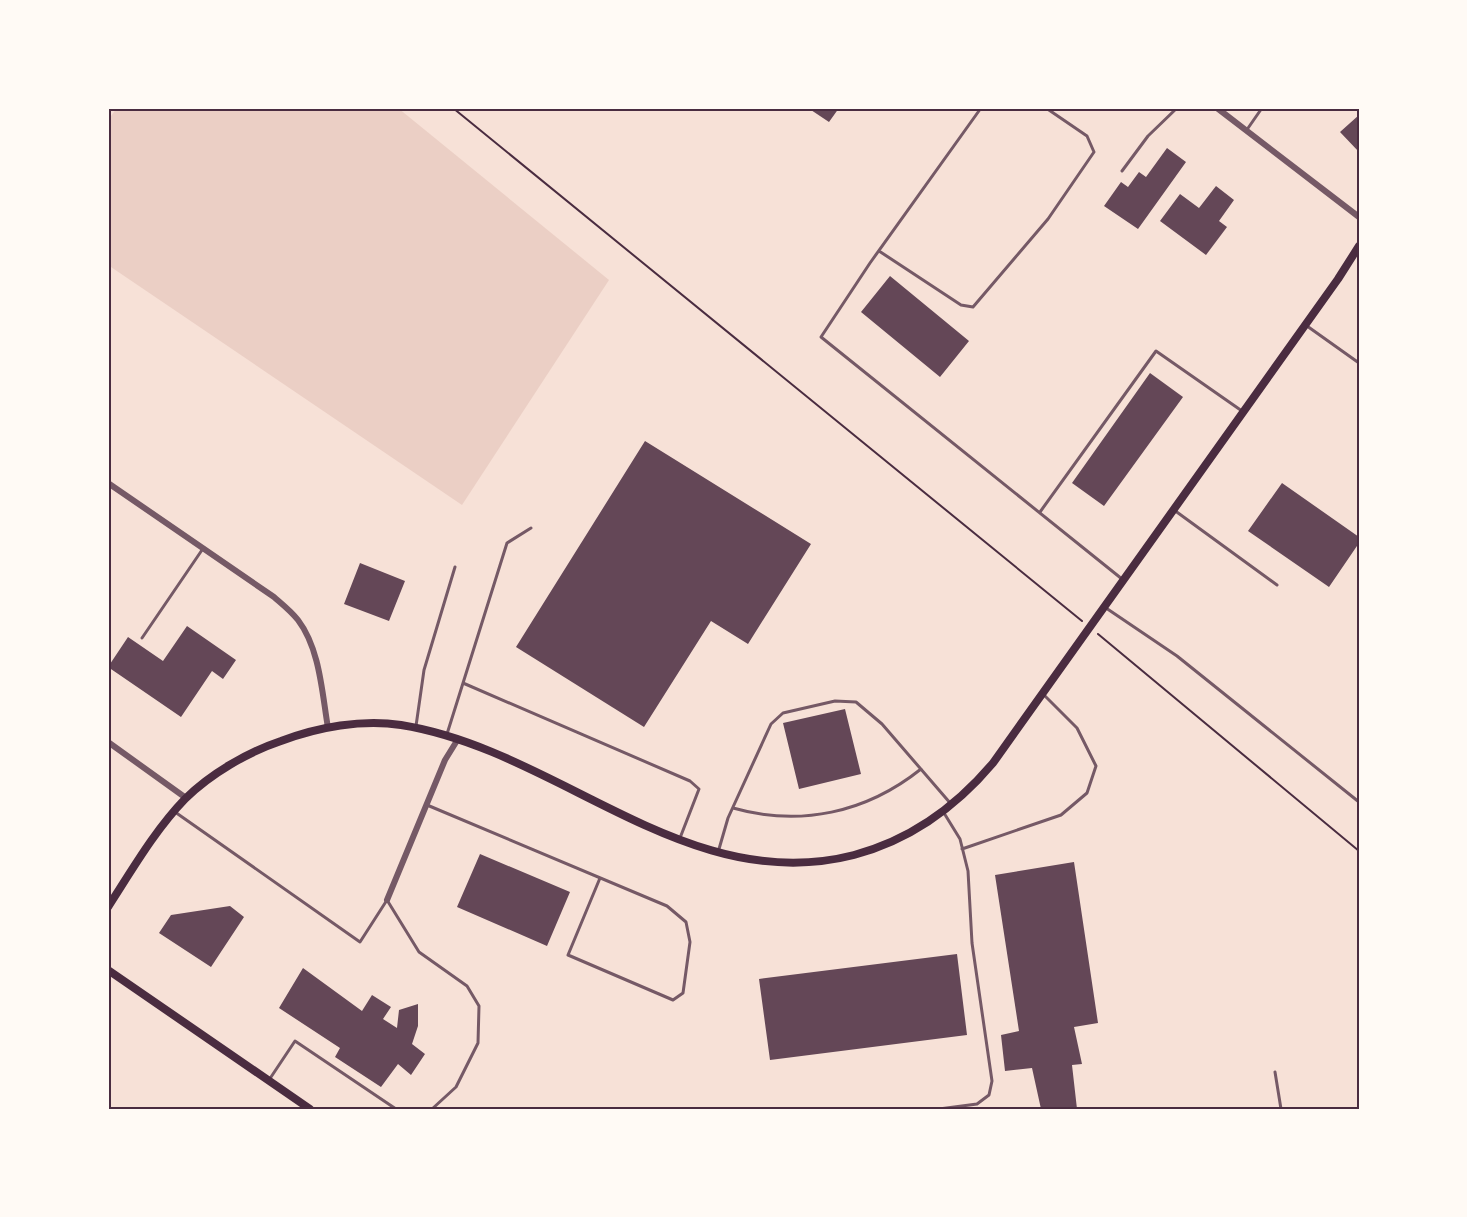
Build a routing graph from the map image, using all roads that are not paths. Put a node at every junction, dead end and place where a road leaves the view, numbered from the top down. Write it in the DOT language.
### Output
graph roads {
  1 [pos="981,108"];
  2 [pos="1046,108"];
  3 [pos="1178,108"];
  4 [pos="1216,108"];
  5 [pos="1262,108"];
  6 [pos="1246,130"];
  7 [pos="1122,171"];
  8 [pos="1359,217"];
  9 [pos="1359,246"];
  10 [pos="879,251"];
  11 [pos="1305,324"];
  12 [pos="1359,363"];
  13 [pos="1242,411"];
  14 [pos="108,483"];
  15 [pos="1173,509"];
  16 [pos="1040,512"];
  17 [pos="531,528"];
  18 [pos="203,548"];
  19 [pos="455,567"];
  20 [pos="1123,580"];
  21 [pos="1277,585"];
  22 [pos="1104,607"];
  23 [pos="142,638"];
  24 [pos="463,683"];
  25 [pos="1043,693"];
  26 [pos="328,728"];
  27 [pos="416,728"];
  28 [pos="446,736"];
  29 [pos="458,739"];
  30 [pos="108,742"];
  31 [pos="921,769"];
  32 [pos="186,798"];
  33 [pos="1359,802"];
  34 [pos="427,805"];
  35 [pos="952,805"];
  36 [pos="733,808"];
  37 [pos="943,811"];
  38 [pos="175,812"];
  39 [pos="680,840"];
  40 [pos="962,849"];
  41 [pos="718,853"];
  42 [pos="600,878"];
  43 [pos="387,900"];
  44 [pos="108,906"];
  45 [pos="108,970"];
  46 [pos="1275,1072"];
  47 [pos="268,1080"];
  48 [pos="310,1109"];
  49 [pos="396,1109"];
  50 [pos="432,1109"];
  51 [pos="939,1109"];
  52 [pos="1281,1109"];
  1 -- 10 [label="lane"];
  2 -- 10 [label="lane"];
  3 -- 7 [label="lane"];
  4 -- 6 [label="street"];
  5 -- 6 [label="lane"];
  6 -- 8 [label="street"];
  9 -- 11 [label="main road"];
  10 -- 16 [label="lane"];
  11 -- 12 [label="lane"];
  11 -- 13 [label="main road"];
  13 -- 15 [label="main road"];
  13 -- 16 [label="lane"];
  14 -- 18 [label="street"];
  15 -- 20 [label="main road"];
  15 -- 21 [label="lane"];
  16 -- 20 [label="lane"];
  17 -- 24 [label="lane"];
  18 -- 23 [label="lane"];
  18 -- 26 [label="street"];
  19 -- 27 [label="lane"];
  20 -- 22 [label="main road"];
  22 -- 25 [label="main road"];
  22 -- 33 [label="lane"];
  24 -- 28 [label="lane"];
  24 -- 39 [label="lane"];
  25 -- 35 [label="main road"];
  25 -- 40 [label="lane"];
  26 -- 27 [label="main road"];
  26 -- 32 [label="main road"];
  27 -- 28 [label="main road"];
  28 -- 29 [label="main road"];
  29 -- 34 [label="street"];
  29 -- 39 [label="main road"];
  30 -- 32 [label="street"];
  31 -- 35 [label="lane"];
  31 -- 36 [label="lane"];
  31 -- 36 [label="lane"];
  32 -- 38 [label="main road"];
  34 -- 42 [label="lane"];
  34 -- 43 [label="street"];
  35 -- 37 [label="main road"];
  36 -- 41 [label="lane"];
  37 -- 40 [label="lane"];
  37 -- 41 [label="main road"];
  38 -- 43 [label="lane"];
  38 -- 44 [label="main road"];
  39 -- 41 [label="main road"];
  40 -- 51 [label="lane"];
  42 -- 42 [label="lane"];
  43 -- 50 [label="lane"];
  45 -- 47 [label="main road"];
  46 -- 52 [label="lane"];
  47 -- 48 [label="main road"];
  47 -- 49 [label="lane"];
}
